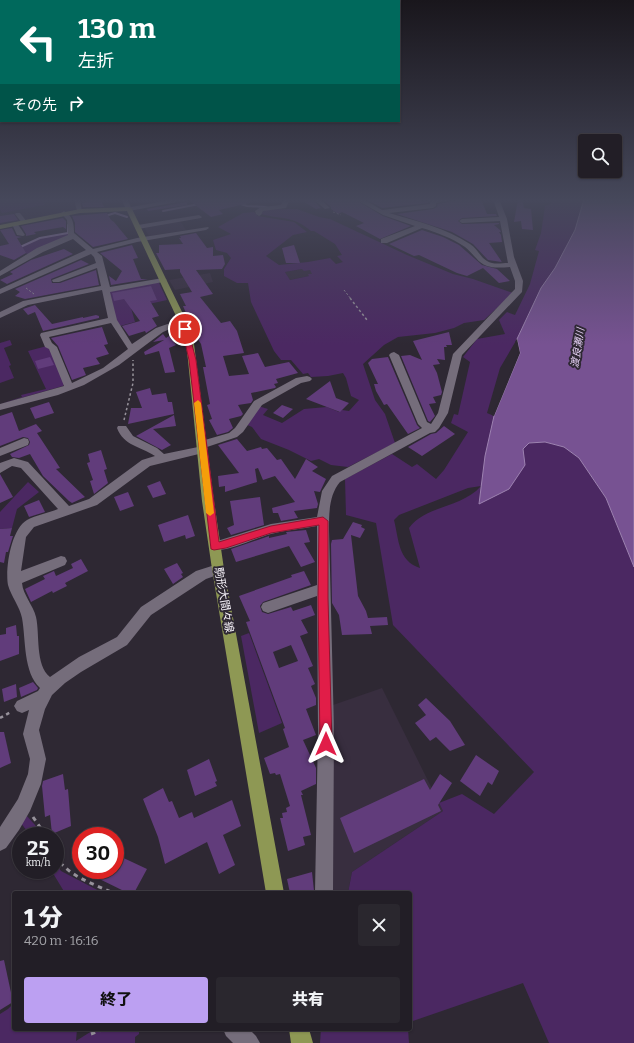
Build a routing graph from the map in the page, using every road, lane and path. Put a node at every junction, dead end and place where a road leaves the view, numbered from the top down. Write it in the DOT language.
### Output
graph roads {
  1 [pos="45,248"];
  2 [pos="88,248"];
  3 [pos="106,248"];
  4 [pos="147,248"];
  5 [pos="470,248"];
  6 [pos="509,248"];
  7 [pos="92,251"];
  8 [pos="100,264"];
  9 [pos="512,265"];
  10 [pos="3,272"];
  11 [pos="56,280"];
  12 [pos="163,280"];
  13 [pos="0,283"];
  14 [pos="23,288"];
  15 [pos="106,288"];
  16 [pos="344,290"];
  17 [pos="3,291"];
  18 [pos="76,293"];
  19 [pos="41,299"];
  20 [pos="77,304"];
  21 [pos="0,315"];
  22 [pos="113,320"];
  23 [pos="367,320"];
  24 [pos="182,322"];
  25 [pos="131,352"];
  26 [pos="394,355"];
  27 [pos="307,379"];
  28 [pos="69,387"];
  29 [pos="0,407"];
  30 [pos="122,428"];
  31 [pos="431,430"];
  32 [pos="24,442"];
  33 [pos="202,447"];
  34 [pos="0,452"];
  35 [pos="162,458"];
  36 [pos="2,463"];
  37 [pos="67,512"];
  38 [pos="323,521"];
  39 [pos="214,546"];
  40 [pos="61,561"];
  41 [pos="218,569"];
  42 [pos="14,580"];
  43 [pos="323,589"];
  44 [pos="268,607"];
  45 [pos="46,692"];
  46 [pos="22,706"];
  47 [pos="23,806"];
  48 [pos="40,827"];
  49 [pos="0,842"];
  50 [pos="64,869"];
  51 [pos="109,891"];
  52 [pos="275,891"];
  53 [pos="324,891"];
  54 [pos="99,1031"];
  55 [pos="235,1031"];
  56 [pos="300,1031"];
  57 [pos="91,1034"];
  58 [pos="249,1043"];
  59 [pos="302,1043"];
  1 -- 10 [label="street"];
  2 -- 7 [label="street"];
  3 -- 7 [label="street"];
  4 -- 12 [label="main road, 駒形大間々線"];
  5 -- 9 [label="street"];
  6 -- 9 [label="street"];
  7 -- 8 [label="street"];
  7 -- 17 [label="street"];
  8 -- 11 [label="street"];
  8 -- 15 [label="street"];
  9 -- 31 [label="street"];
  12 -- 15 [label="street"];
  12 -- 24 [label="main road, 駒形大間々線"];
  13 -- 17 [label="street"];
  14 -- 19 [label="path"];
  15 -- 18 [label="street"];
  15 -- 22 [label="street"];
  16 -- 23 [label="path"];
  18 -- 19 [label="street"];
  18 -- 20 [label="street"];
  19 -- 21 [label="street"];
  22 -- 25 [label="street"];
  22 -- 28 [label="street"];
  24 -- 25 [label="street"];
  24 -- 33 [label="main road, 駒形大間々線"];
  25 -- 28 [label="street"];
  25 -- 30 [label="path"];
  26 -- 31 [label="street"];
  27 -- 33 [label="street"];
  28 -- 29 [label="street"];
  30 -- 35 [label="street"];
  31 -- 38 [label="street"];
  32 -- 34 [label="street"];
  33 -- 35 [label="street"];
  33 -- 39 [label="main road, 駒形大間々線"];
  35 -- 37 [label="street"];
  36 -- 37 [label="street"];
  37 -- 42 [label="street"];
  38 -- 39 [label="street"];
  38 -- 43 [label="street"];
  39 -- 41 [label="main road, 駒形大間々線"];
  40 -- 42 [label="street"];
  41 -- 45 [label="street"];
  41 -- 52 [label="main road, 駒形大間々線"];
  42 -- 45 [label="street"];
  43 -- 44 [label="street"];
  43 -- 53 [label="street"];
  45 -- 46 [label="street"];
  45 -- 47 [label="street"];
  47 -- 48 [label="path"];
  47 -- 49 [label="street"];
  50 -- 51 [label="path"];
  54 -- 57 [label="path"];
  55 -- 58 [label="street"];
  56 -- 59 [label="main road"];
}
